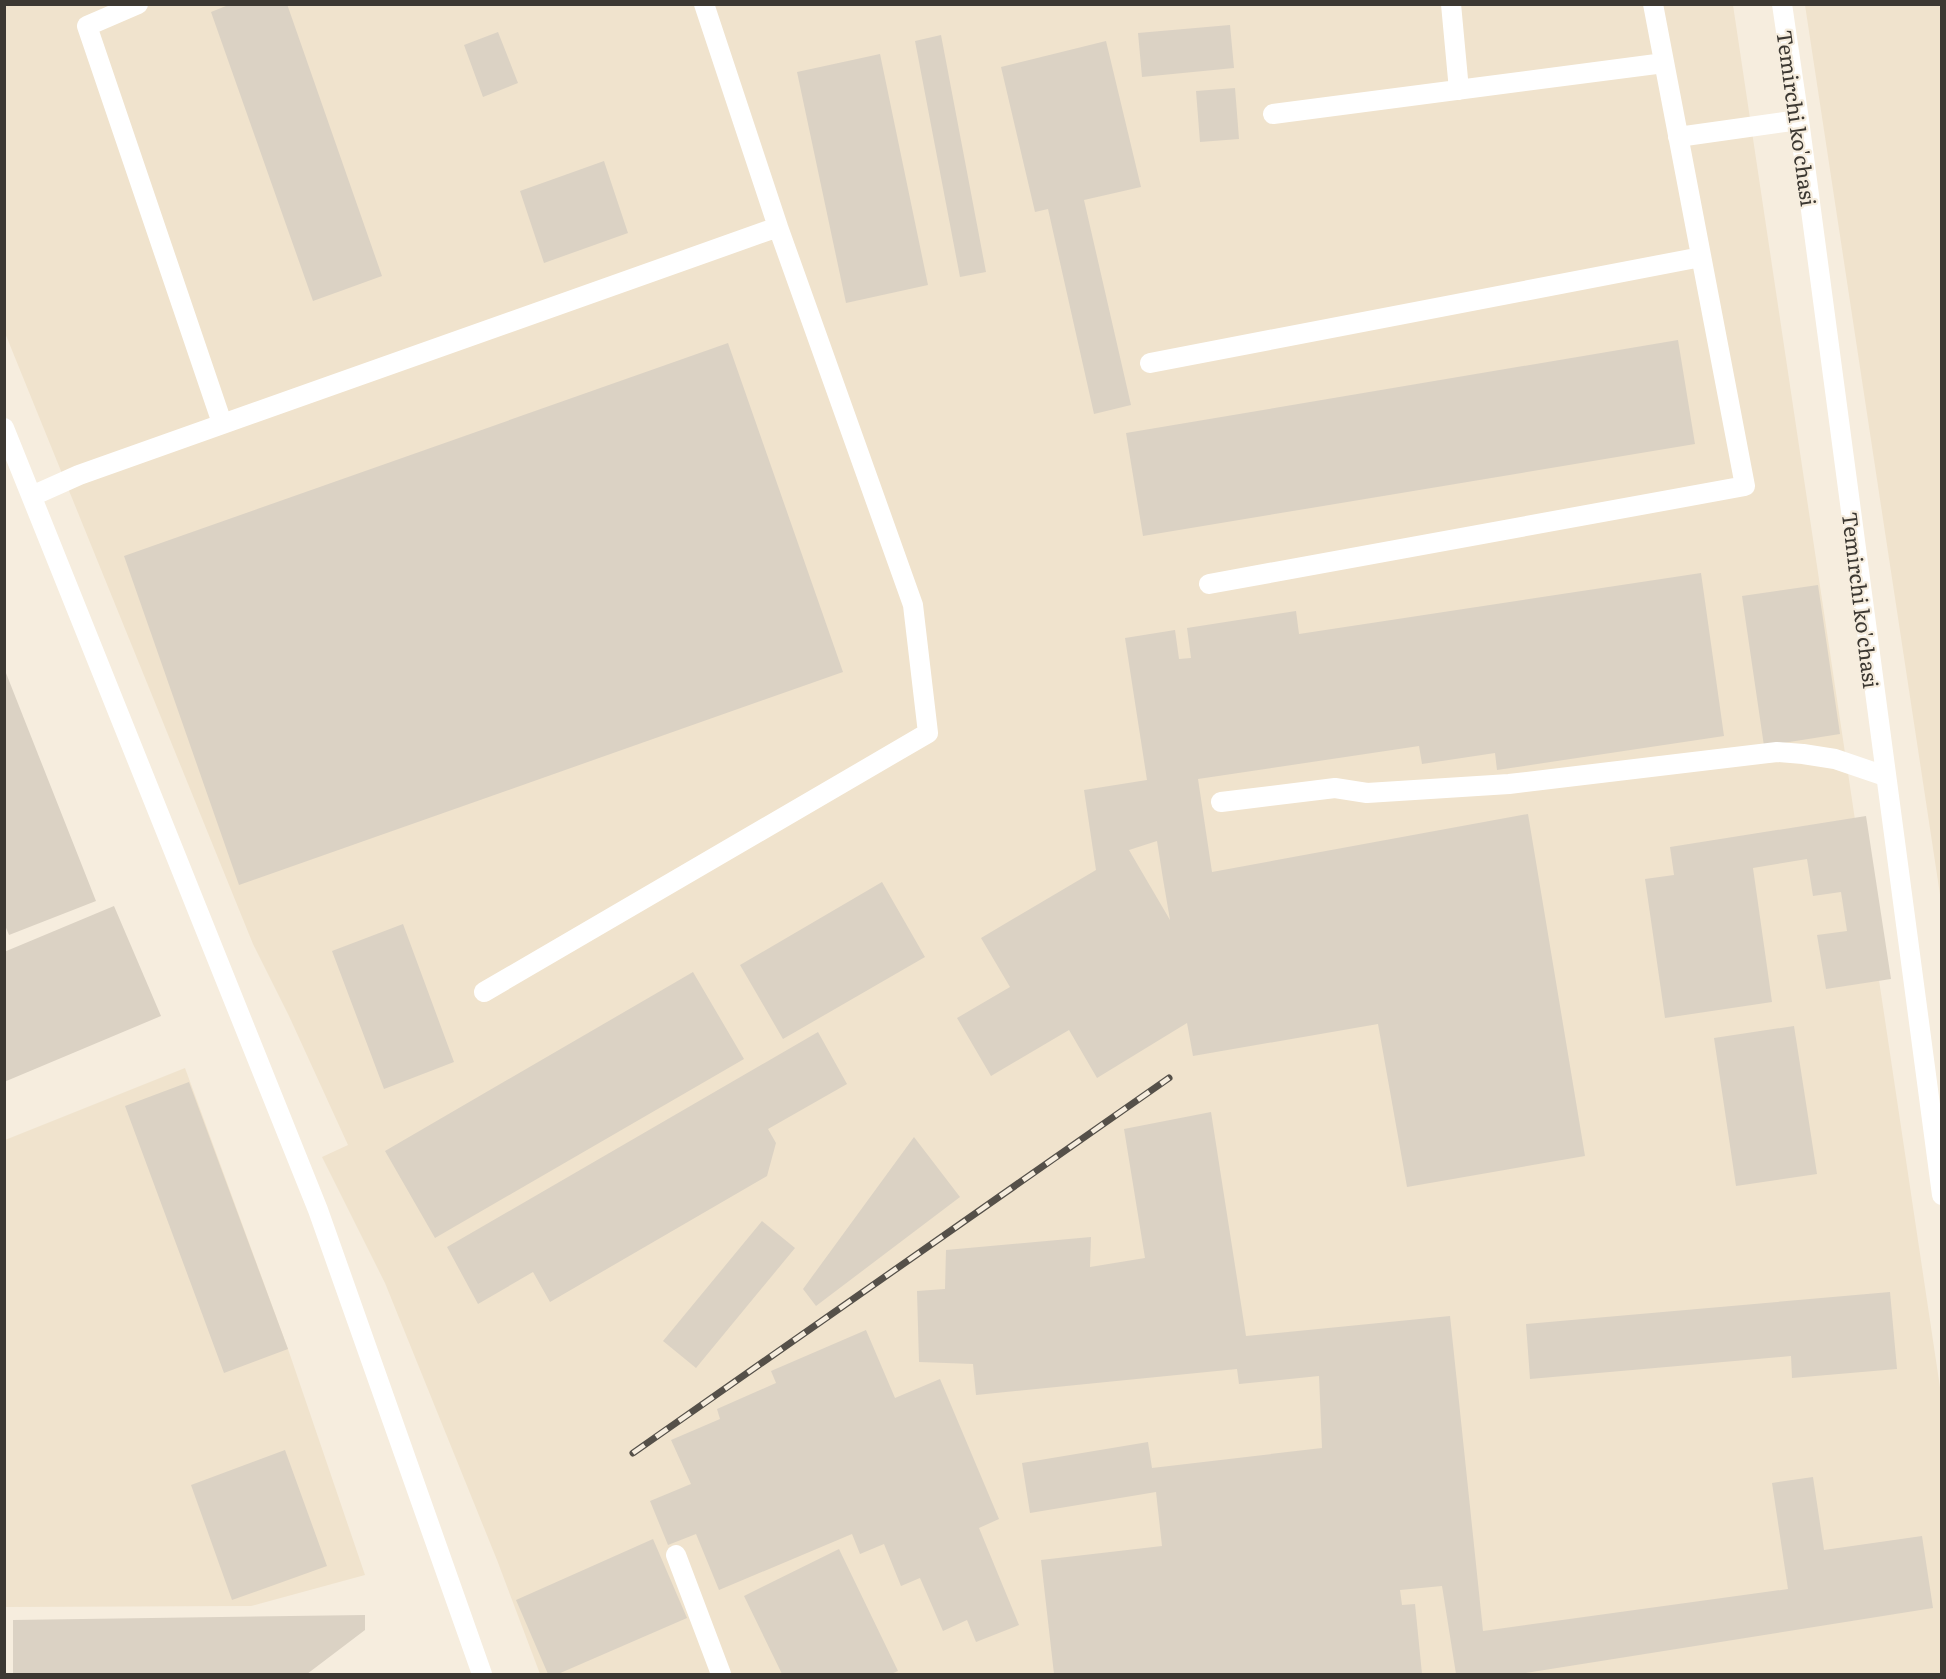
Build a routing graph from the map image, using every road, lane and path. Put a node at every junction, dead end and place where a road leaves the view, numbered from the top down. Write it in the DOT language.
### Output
graph roads {
  1 [pos="138,4"];
  2 [pos="704,4"];
  3 [pos="1451,4"];
  4 [pos="1653,4"];
  5 [pos="1782,4"];
  6 [pos="1664,63"];
  7 [pos="1459,90"];
  8 [pos="1273,114"];
  9 [pos="1799,120"];
  10 [pos="1678,137"];
  11 [pos="778,227"];
  12 [pos="1701,257"];
  13 [pos="1150,363"];
  14 [pos="222,423"];
  15 [pos="4,428"];
  16 [pos="32,496"];
  17 [pos="1209,584"];
  18 [pos="1885,776"];
  19 [pos="1221,802"];
  20 [pos="484,992"];
  21 [pos="1941,1195"];
  22 [pos="676,1555"];
  23 [pos="482,1674"];
  24 [pos="721,1674"];
  1 -- 14 [label="lane"];
  2 -- 11 [label="lane"];
  3 -- 7 [label="lane"];
  4 -- 6 [label="lane"];
  5 -- 9 [label="lane, Temirchi ko'chasi"];
  6 -- 7 [label="lane"];
  6 -- 10 [label="lane"];
  7 -- 8 [label="lane"];
  9 -- 10 [label="lane"];
  9 -- 18 [label="lane, Temirchi ko'chasi"];
  10 -- 12 [label="lane"];
  11 -- 14 [label="lane"];
  11 -- 20 [label="lane"];
  12 -- 13 [label="lane"];
  12 -- 17 [label="lane"];
  14 -- 16 [label="lane"];
  15 -- 16 [label="lane"];
  16 -- 23 [label="lane"];
  18 -- 19 [label="lane"];
  18 -- 21 [label="lane, Temirchi ko'chasi"];
  22 -- 24 [label="lane"];
}
